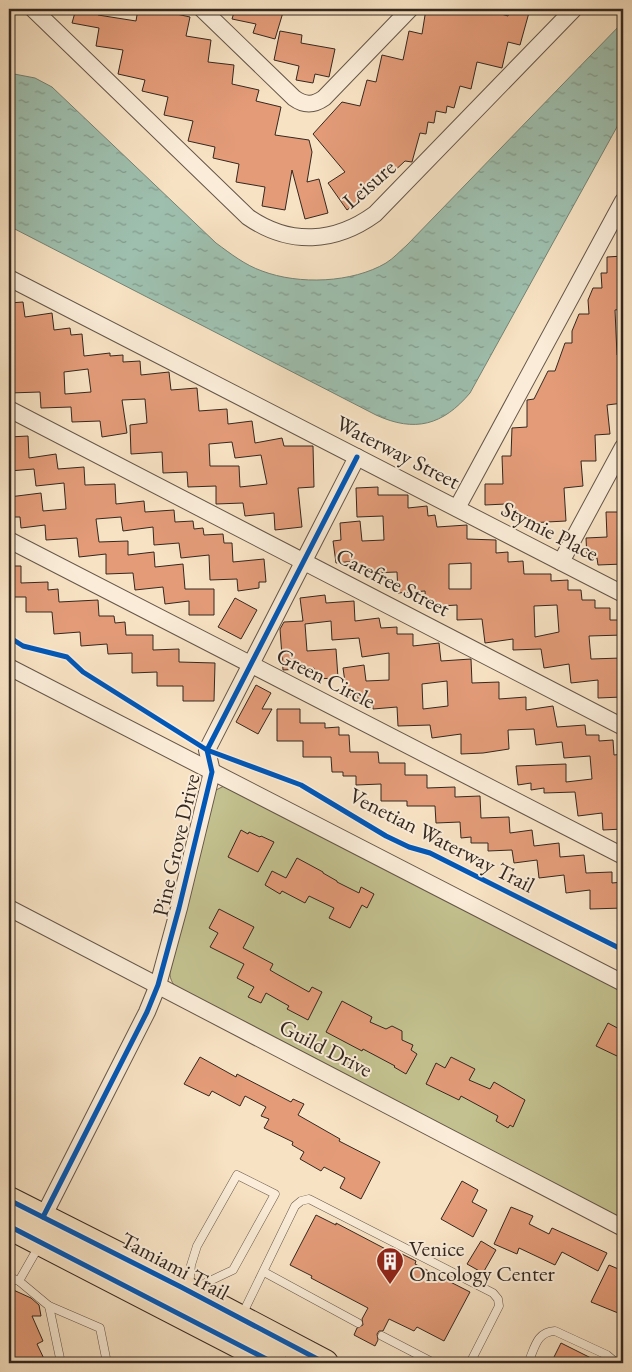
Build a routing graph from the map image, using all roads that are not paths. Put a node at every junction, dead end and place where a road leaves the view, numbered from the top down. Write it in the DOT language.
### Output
graph roads {
  1 [pos="33,9"];
  2 [pos="202,9"];
  3 [pos="410,9"];
  4 [pos="574,9"];
  5 [pos="623,202"];
  6 [pos="9,278"];
  7 [pos="9,409"];
  8 [pos="623,447"];
  9 [pos="357,457"];
  10 [pos="456,508"];
  11 [pos="9,540"];
  12 [pos="303,561"];
  13 [pos="561,562"];
  14 [pos="623,594"];
  15 [pos="250,664"];
  16 [pos="9,667"];
  17 [pos="623,727"];
  18 [pos="212,772"];
  19 [pos="623,856"];
  20 [pos="9,908"];
  21 [pos="623,983"];
  22 [pos="158,985"];
  23 [pos="9,1200"];
  24 [pos="9,1226"];
  25 [pos="623,1228"];
  26 [pos="45,1229"];
  27 [pos="264,1272"];
  28 [pos="9,1276"];
  29 [pos="19,1282"];
  30 [pos="182,1302"];
  31 [pos="49,1306"];
  32 [pos="358,1323"];
  33 [pos="235,1330"];
  34 [pos="382,1336"];
  35 [pos="61,1363"];
  36 [pos="107,1363"];
  37 [pos="274,1363"];
  38 [pos="325,1363"];
  39 [pos="434,1363"];
  40 [pos="470,1363"];
  41 [pos="528,1363"];
  42 [pos="614,1363"];
  1 -- 4 [label="street, Leisure"];
  2 -- 3 [label="street"];
  5 -- 10 [label="street, Waterway Street"];
  6 -- 9 [label="street, Waterway Street"];
  7 -- 12 [label="street, Carefree Street"];
  8 -- 13 [label="street"];
  9 -- 10 [label="street, Waterway Street"];
  9 -- 12 [label="street, Pine Grove Drive"];
  10 -- 13 [label="street, Stymie Place"];
  11 -- 15 [label="street, Green Circle"];
  12 -- 15 [label="street, Pine Grove Drive"];
  12 -- 17 [label="street, Carefree Street"];
  13 -- 14 [label="street, Stymie Place"];
  15 -- 18 [label="street, Pine Grove Drive"];
  15 -- 19 [label="street, Green Circle"];
  16 -- 18 [label="street"];
  18 -- 21 [label="street"];
  18 -- 22 [label="street, Pine Grove Drive"];
  20 -- 22 [label="street, Guild Drive"];
  22 -- 25 [label="street, Guild Drive"];
  22 -- 26 [label="street, Pine Grove Drive"];
  23 -- 26 [label="main road, Tamiami Trail"];
  24 -- 26 [label="main road, Tamiami Trail"];
  26 -- 29 [label="lane"];
  26 -- 30 [label="main road, Tamiami Trail"];
  27 -- 32 [label="lane"];
  27 -- 33 [label="lane"];
  27 -- 40 [label="lane"];
  28 -- 29 [label="lane"];
  29 -- 31 [label="lane"];
  30 -- 30 [label="lane"];
  30 -- 33 [label="main road, Tamiami Trail"];
  31 -- 35 [label="lane"];
  31 -- 36 [label="lane"];
  33 -- 37 [label="main road, Tamiami Trail"];
  33 -- 38 [label="main road, Tamiami Trail"];
  34 -- 39 [label="lane"];
  41 -- 42 [label="lane"];
}
